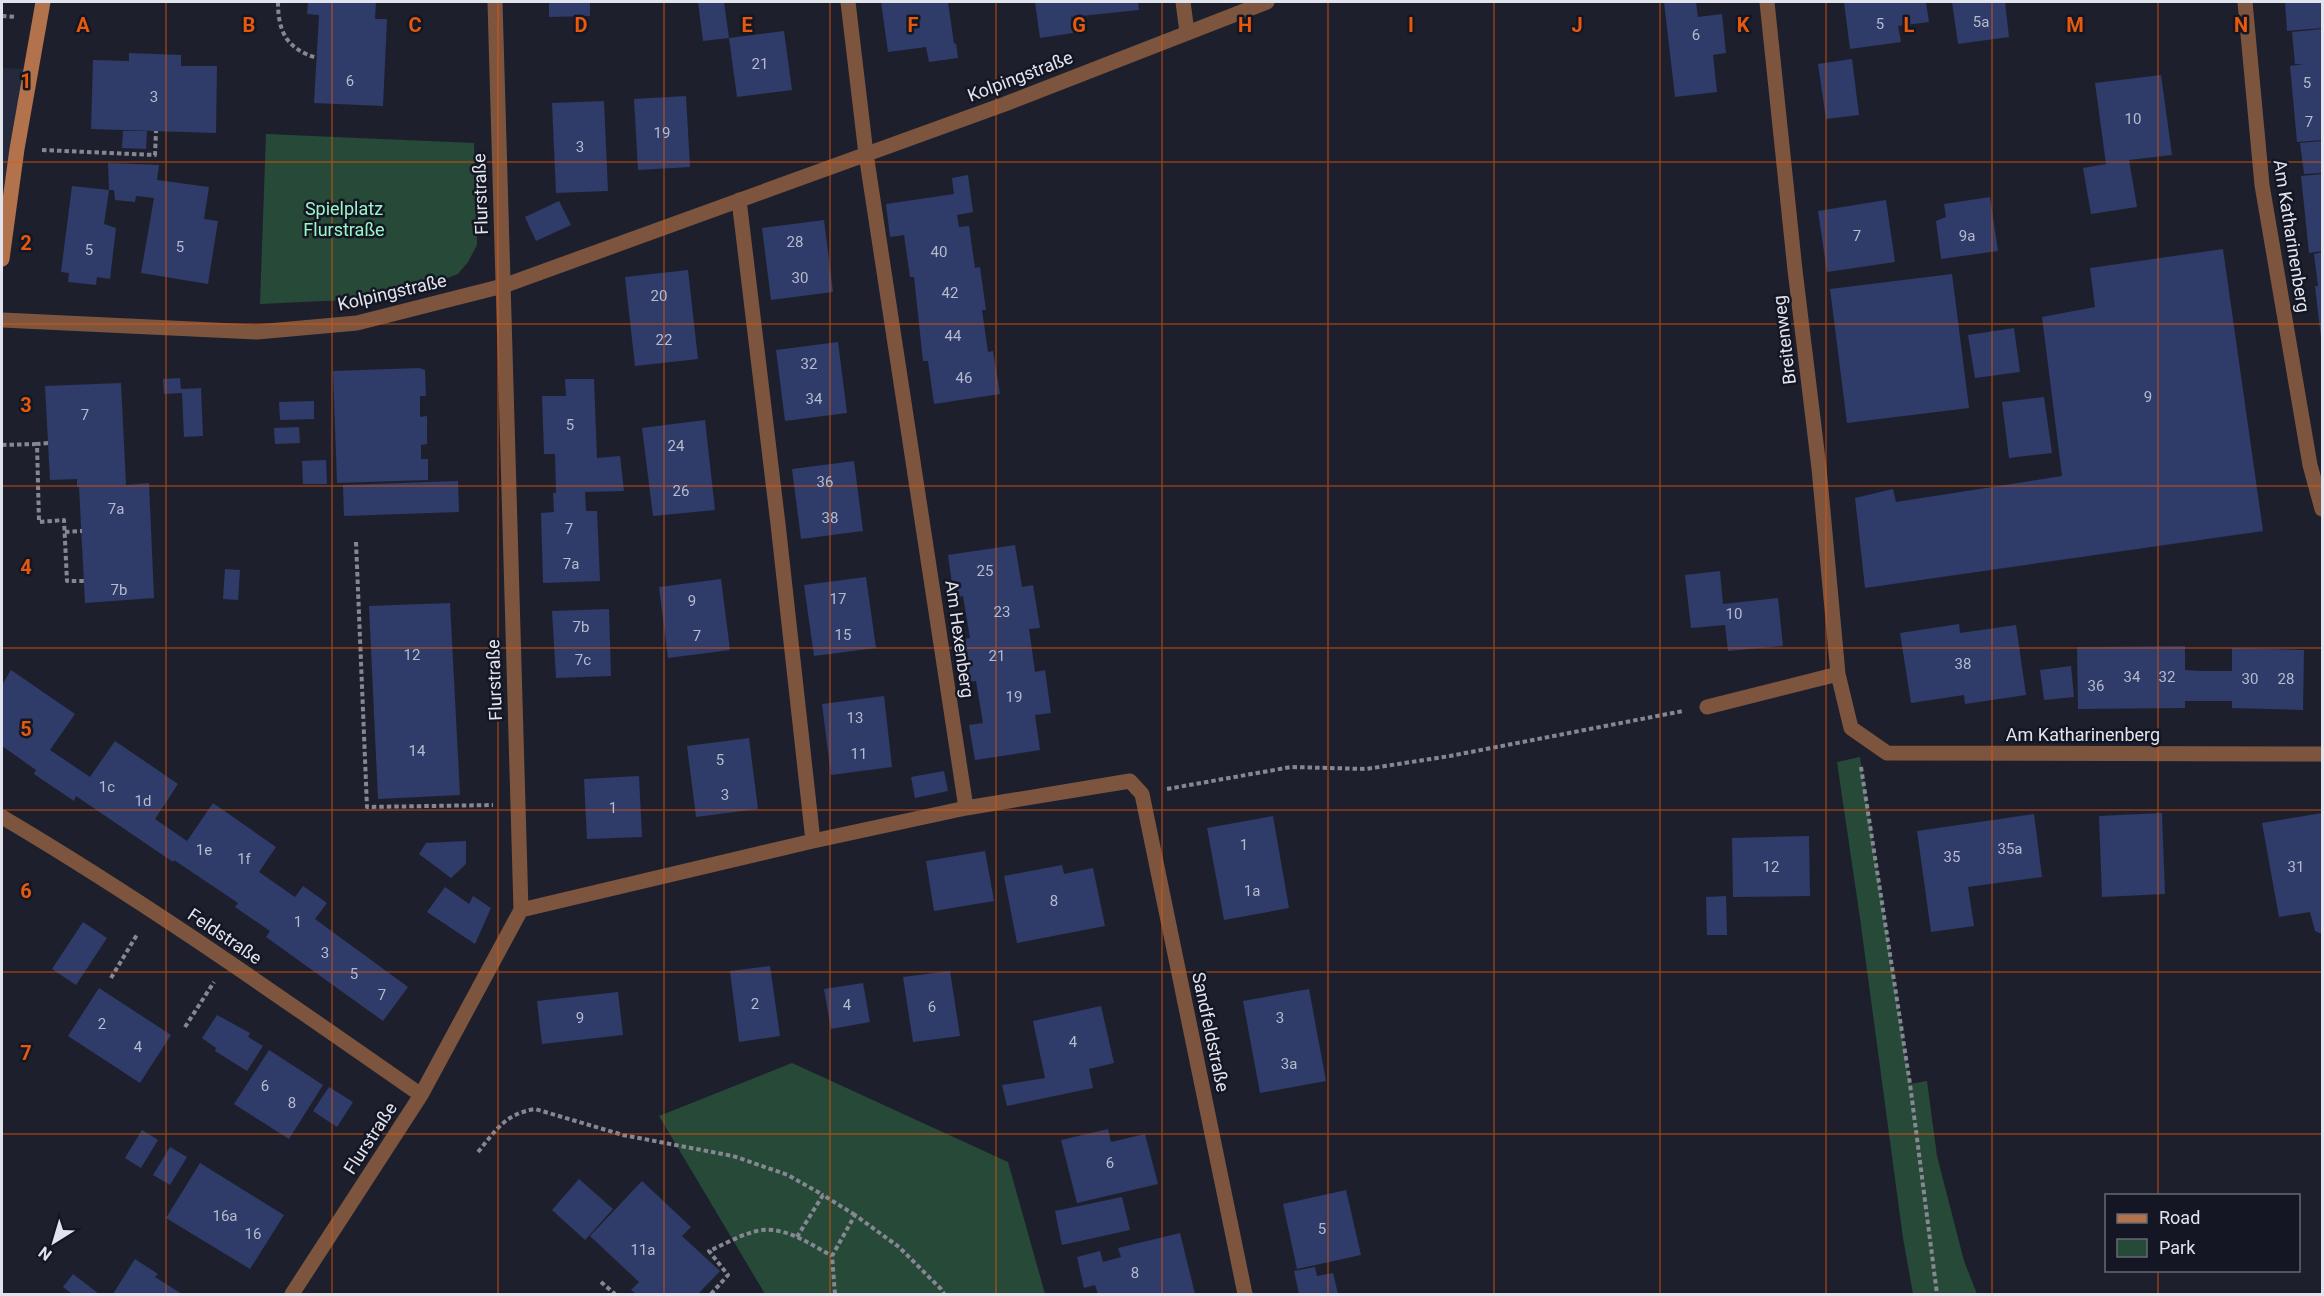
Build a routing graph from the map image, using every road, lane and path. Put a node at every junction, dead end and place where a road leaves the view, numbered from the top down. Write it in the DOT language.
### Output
graph roads {
  1 [pos="43,2"];
  2 [pos="278,2"];
  3 [pos="495,2"];
  4 [pos="848,2"];
  5 [pos="1184,2"];
  6 [pos="1267,2"];
  7 [pos="1767,2"];
  8 [pos="2245,2"];
  9 [pos="1187,32"];
  10 [pos="317,58"];
  11 [pos="156,131"];
  12 [pos="17,149"];
  13 [pos="866,154"];
  14 [pos="739,200"];
  15 [pos="2,259"];
  16 [pos="503,286"];
  17 [pos="2,320"];
  18 [pos="48,443"];
  19 [pos="37,444"];
  20 [pos="2,445"];
  21 [pos="2322,509"];
  22 [pos="82,531"];
  23 [pos="65,532"];
  24 [pos="356,542"];
  25 [pos="84,581"];
  26 [pos="1838,674"];
  27 [pos="1707,707"];
  28 [pos="1851,728"];
  29 [pos="2322,754"];
  30 [pos="1142,794"];
  31 [pos="518,804"];
  32 [pos="966,808"];
  33 [pos="2,817"];
  34 [pos="813,841"];
  35 [pos="152,910"];
  36 [pos="521,910"];
  37 [pos="228,961"];
  38 [pos="111,978"];
  39 [pos="184,1027"];
  40 [pos="421,1095"];
  41 [pos="478,1152"];
  42 [pos="823,1195"];
  43 [pos="855,1215"];
  44 [pos="797,1237"];
  45 [pos="832,1256"];
  46 [pos="601,1282"];
  47 [pos="292,1294"];
  48 [pos="615,1294"];
  49 [pos="711,1294"];
  50 [pos="836,1294"];
  51 [pos="944,1294"];
  52 [pos="1245,1294"];
  53 [pos="1937,1294"];
  1 -- 12 [label="street"];
  2 -- 10 [label="path"];
  3 -- 16 [label="street, Flurstraße"];
  4 -- 13 [label="street"];
  5 -- 9 [label="street"];
  6 -- 9 [label="street, Kolpingstraße"];
  7 -- 26 [label="street, Breitenweg"];
  8 -- 21 [label="street, Am Katharinenberg"];
  9 -- 13 [label="street, Kolpingstraße"];
  11 -- 12 [label="path"];
  12 -- 15 [label="street"];
  13 -- 14 [label="street, Kolpingstraße"];
  13 -- 32 [label="street, Am Hexenberg"];
  14 -- 16 [label="street, Kolpingstraße"];
  14 -- 34 [label="street"];
  16 -- 17 [label="street, Kolpingstraße"];
  16 -- 31 [label="street, Flurstraße"];
  18 -- 19 [label="path"];
  19 -- 20 [label="path"];
  19 -- 23 [label="path"];
  22 -- 23 [label="path"];
  23 -- 25 [label="path"];
  24 -- 31 [label="path"];
  26 -- 27 [label="street"];
  26 -- 28 [label="street, Breitenweg"];
  27 -- 30 [label="path"];
  28 -- 29 [label="street, Am Katharinenberg"];
  28 -- 53 [label="path"];
  30 -- 32 [label="street"];
  30 -- 52 [label="street, Sandfeldstraße"];
  31 -- 36 [label="street, Flurstraße"];
  32 -- 34 [label="street"];
  33 -- 35 [label="street, Feldstraße"];
  34 -- 36 [label="street"];
  35 -- 37 [label="street, Feldstraße"];
  35 -- 38 [label="path"];
  36 -- 40 [label="street, Flurstraße"];
  37 -- 39 [label="path"];
  37 -- 40 [label="street, Feldstraße"];
  40 -- 47 [label="street, Flurstraße"];
  41 -- 42 [label="path"];
  42 -- 43 [label="path"];
  42 -- 44 [label="path"];
  43 -- 45 [label="path"];
  43 -- 51 [label="path"];
  44 -- 45 [label="path"];
  44 -- 49 [label="path"];
  45 -- 50 [label="path"];
  46 -- 48 [label="path"];
}
